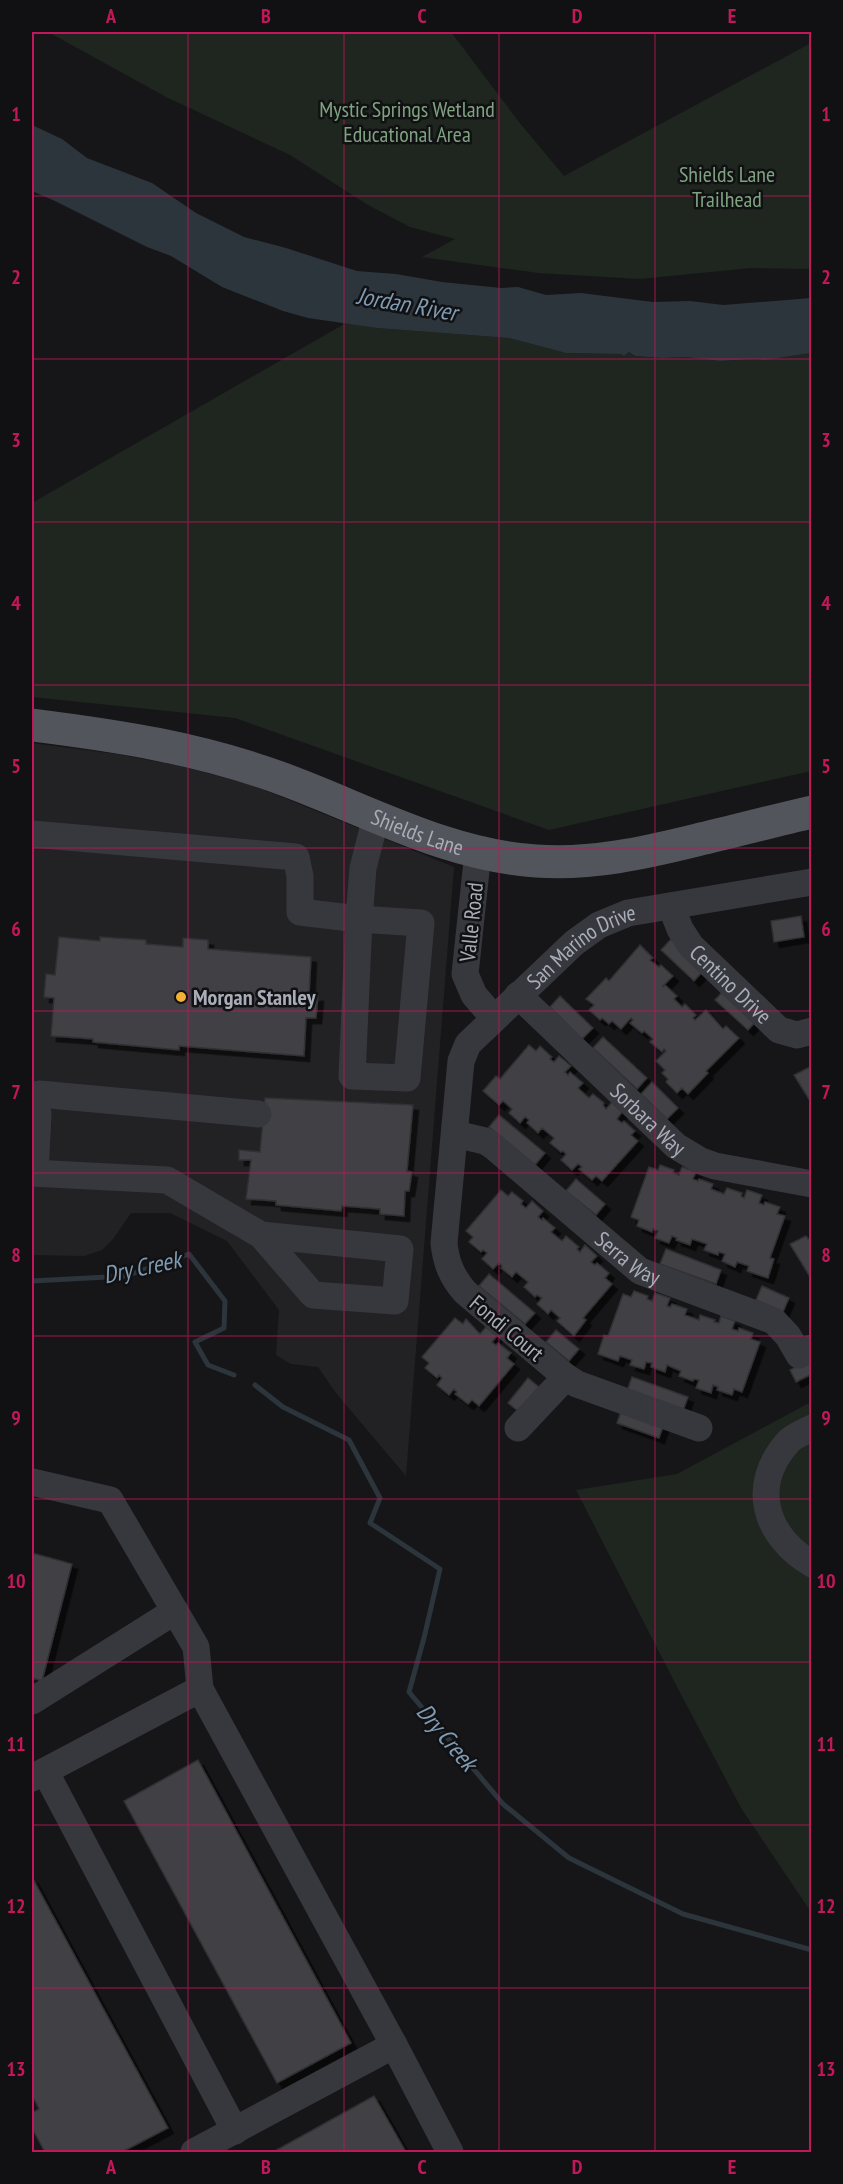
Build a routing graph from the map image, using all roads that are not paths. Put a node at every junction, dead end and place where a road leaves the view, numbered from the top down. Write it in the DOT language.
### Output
graph roads {
  1 [pos="32,725"];
  2 [pos="812,812"];
  3 [pos="376,817"];
  4 [pos="32,834"];
  5 [pos="478,852"];
  6 [pos="812,882"];
  7 [pos="671,906"];
  8 [pos="359,919"];
  9 [pos="518,995"];
  10 [pos="494,1018"];
  11 [pos="812,1031"];
  12 [pos="35,1103"];
  13 [pos="258,1114"];
  14 [pos="455,1134"];
  15 [pos="33,1173"];
  16 [pos="812,1184"];
  17 [pos="261,1235"];
  18 [pos="812,1348"];
  19 [pos="566,1377"];
  20 [pos="518,1428"];
  21 [pos="699,1428"];
  22 [pos="812,1428"];
  23 [pos="32,1482"];
  24 [pos="812,1564"];
  25 [pos="175,1611"];
  26 [pos="200,1689"];
  27 [pos="32,1701"];
  28 [pos="38,1775"];
  29 [pos="394,2045"];
  30 [pos="235,2131"];
  31 [pos="194,2152"];
  32 [pos="450,2152"];
  1 -- 3 [label="main road, Shields Lane"];
  2 -- 5 [label="main road, Shields Lane"];
  3 -- 5 [label="main road, Shields Lane"];
  3 -- 8 [label="street"];
  4 -- 8 [label="street"];
  5 -- 10 [label="street, Valle Road"];
  6 -- 7 [label="street, San Marino Drive"];
  7 -- 9 [label="street, San Marino Drive"];
  7 -- 11 [label="street, Centino Drive"];
  8 -- 8 [label="street"];
  9 -- 10 [label="street, San Marino Drive"];
  9 -- 16 [label="street, Sorbara Way"];
  10 -- 14 [label="street, San Marino Drive"];
  12 -- 13 [label="street"];
  12 -- 15 [label="street"];
  14 -- 18 [label="street, Serra Way"];
  14 -- 19 [label="street, Fondi Court"];
  15 -- 17 [label="street"];
  17 -- 17 [label="street"];
  19 -- 20 [label="street"];
  19 -- 21 [label="street, Fondi Court"];
  22 -- 24 [label="street"];
  23 -- 25 [label="street"];
  25 -- 26 [label="street"];
  25 -- 27 [label="street"];
  26 -- 28 [label="street"];
  26 -- 29 [label="street"];
  28 -- 30 [label="street"];
  29 -- 30 [label="street"];
  29 -- 32 [label="street"];
  30 -- 31 [label="street"];
}
